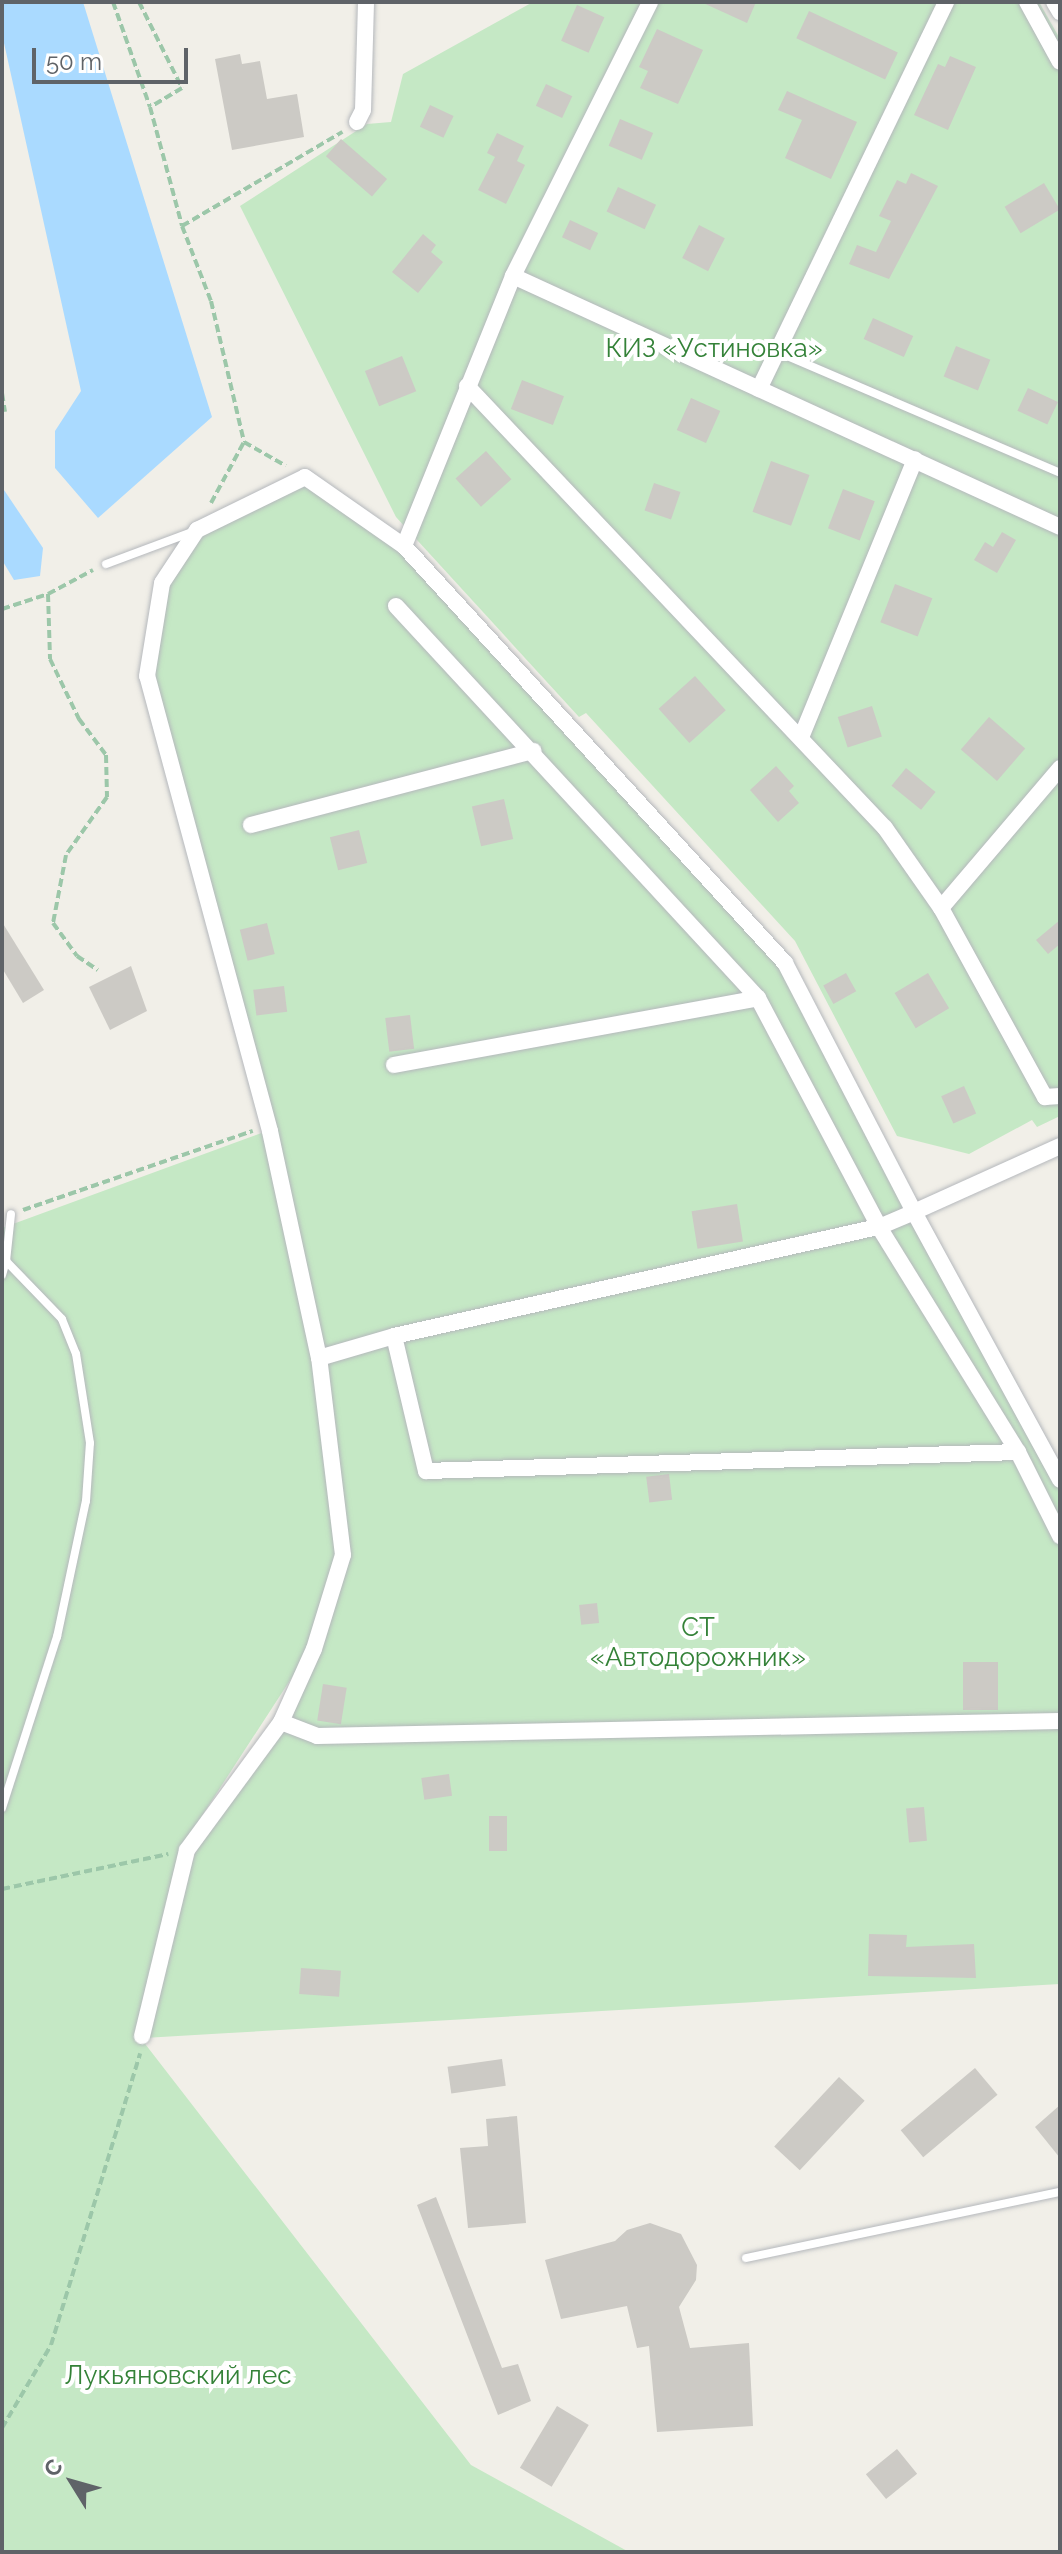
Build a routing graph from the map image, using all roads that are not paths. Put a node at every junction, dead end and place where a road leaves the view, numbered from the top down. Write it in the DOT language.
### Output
graph roads {
  1 [pos="366,2"];
  2 [pos="650,2"];
  3 [pos="946,2"];
  4 [pos="1027,2"];
  5 [pos="1054,2"];
  6 [pos="1060,12"];
  7 [pos="1060,62"];
  8 [pos="357,122"];
  9 [pos="513,276"];
  10 [pos="777,352"];
  11 [pos="467,386"];
  12 [pos="759,389"];
  13 [pos="915,459"];
  14 [pos="1060,473"];
  15 [pos="1060,527"];
  16 [pos="197,530"];
  17 [pos="404,546"];
  18 [pos="106,564"];
  19 [pos="396,606"];
  20 [pos="802,735"];
  21 [pos="533,751"];
  22 [pos="1060,768"];
  23 [pos="251,825"];
  24 [pos="941,908"];
  25 [pos="758,998"];
  26 [pos="394,1065"];
  27 [pos="1060,1096"];
  28 [pos="1060,1146"];
  29 [pos="914,1212"];
  30 [pos="11,1214"];
  31 [pos="879,1227"];
  32 [pos="6,1261"];
  33 [pos="2,1275"];
  34 [pos="394,1336"];
  35 [pos="319,1358"];
  36 [pos="1018,1452"];
  37 [pos="1060,1480"];
  38 [pos="1060,1536"];
  39 [pos="1060,1721"];
  40 [pos="281,1722"];
  41 [pos="2,1808"];
  42 [pos="142,2036"];
  43 [pos="1060,2192"];
  44 [pos="746,2258"];
  1 -- 8 [label="street"];
  2 -- 9 [label="street"];
  3 -- 10 [label="street"];
  4 -- 7 [label="street"];
  5 -- 6 [label="street"];
  9 -- 11 [label="street"];
  9 -- 12 [label="street"];
  10 -- 12 [label="street"];
  10 -- 14 [label="lane"];
  11 -- 17 [label="street"];
  11 -- 20 [label="street"];
  12 -- 13 [label="street"];
  13 -- 15 [label="street"];
  13 -- 20 [label="street"];
  16 -- 17 [label="street"];
  16 -- 18 [label="lane"];
  16 -- 35 [label="street"];
  17 -- 29 [label="street"];
  19 -- 21 [label="street"];
  20 -- 24 [label="street"];
  21 -- 23 [label="street"];
  21 -- 25 [label="street"];
  22 -- 24 [label="street"];
  24 -- 27 [label="street"];
  25 -- 26 [label="street"];
  25 -- 31 [label="street"];
  28 -- 29 [label="street"];
  29 -- 31 [label="street"];
  29 -- 37 [label="street"];
  30 -- 32 [label="lane"];
  31 -- 34 [label="street"];
  31 -- 36 [label="street"];
  32 -- 33 [label="lane"];
  32 -- 41 [label="lane"];
  34 -- 35 [label="street"];
  34 -- 36 [label="street"];
  35 -- 40 [label="street"];
  36 -- 38 [label="street"];
  39 -- 40 [label="street"];
  40 -- 42 [label="street"];
  43 -- 44 [label="lane"];
}
